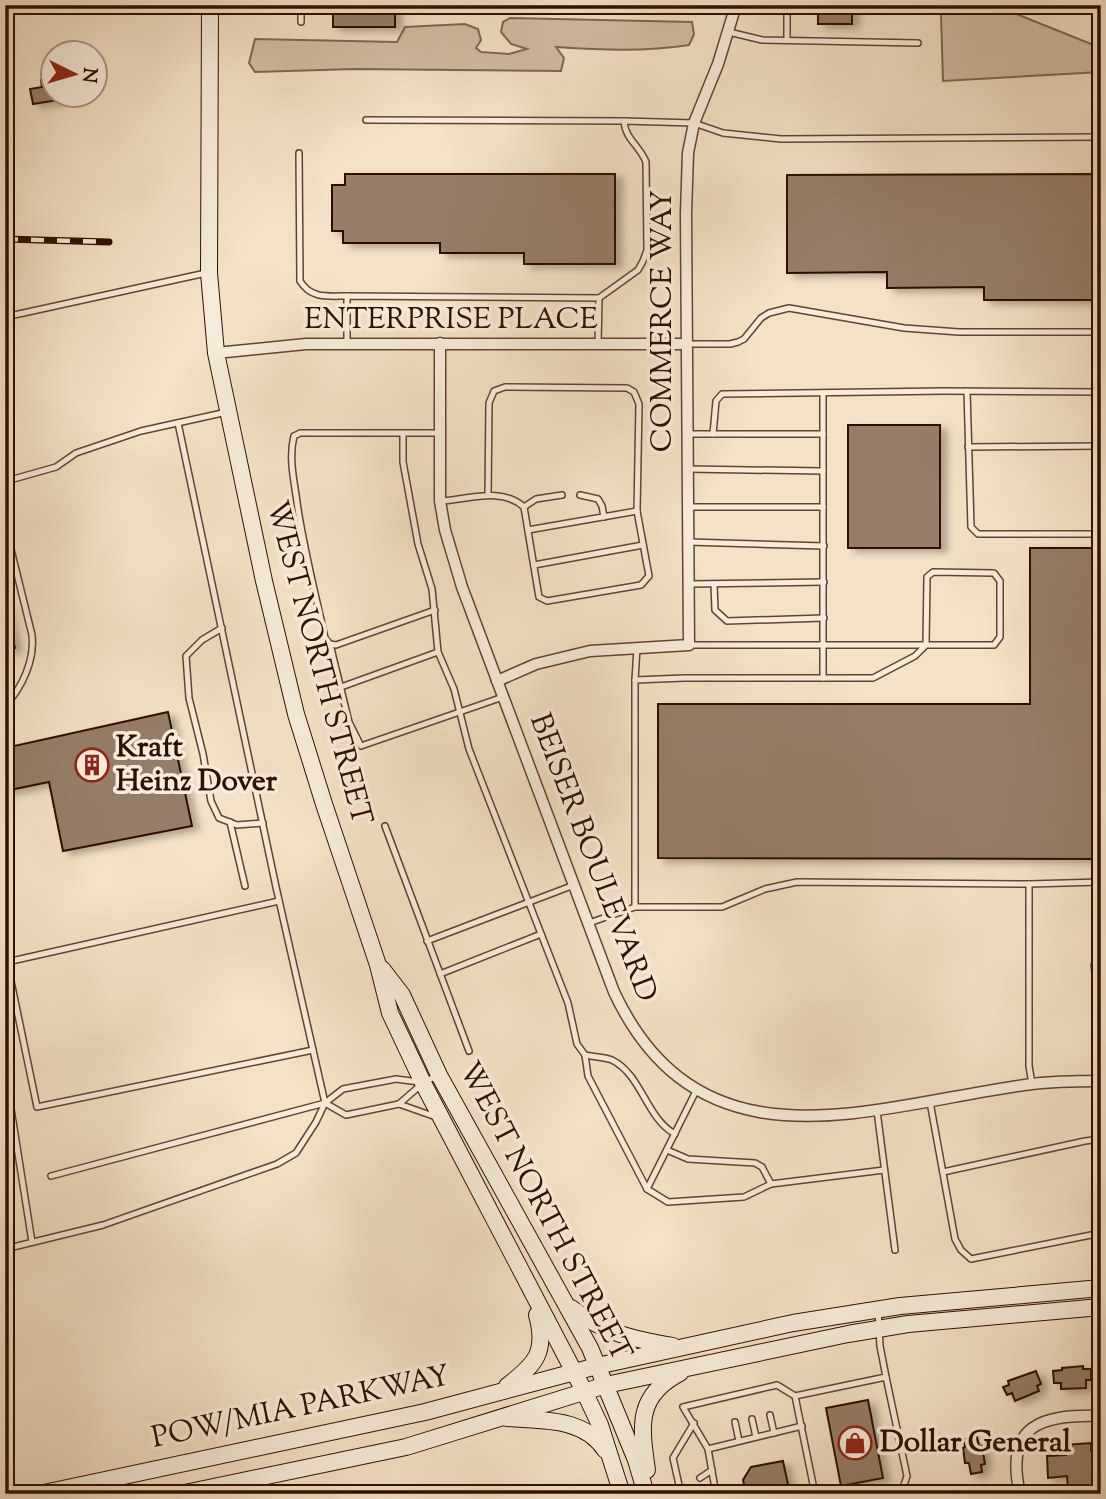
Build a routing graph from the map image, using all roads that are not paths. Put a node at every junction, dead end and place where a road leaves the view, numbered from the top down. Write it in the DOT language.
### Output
graph roads {
  1 [pos="210,5"];
  2 [pos="301,5"];
  3 [pos="736,5"];
  4 [pos="788,5"];
  5 [pos="301,22"];
  6 [pos="729,33"];
  7 [pos="787,40"];
  8 [pos="918,43"];
  9 [pos="366,120"];
  10 [pos="624,121"];
  11 [pos="694,123"];
  12 [pos="1101,137"];
  13 [pos="299,153"];
  14 [pos="209,273"];
  15 [pos="347,296"];
  16 [pos="598,298"];
  17 [pos="5,317"];
  18 [pos="1101,332"];
  19 [pos="440,342"];
  20 [pos="347,344"];
  21 [pos="598,344"];
  22 [pos="687,344"];
  23 [pos="216,353"];
  24 [pos="967,391"];
  25 [pos="1101,392"];
  26 [pos="823,393"];
  27 [pos="227,412"];
  28 [pos="178,423"];
  29 [pos="438,433"];
  30 [pos="403,434"];
  31 [pos="687,434"];
  32 [pos="713,434"];
  33 [pos="823,434"];
  34 [pos="1101,446"];
  35 [pos="968,447"];
  36 [pos="688,469"];
  37 [pos="823,471"];
  38 [pos="5,487"];
  39 [pos="488,495"];
  40 [pos="562,495"];
  41 [pos="580,495"];
  42 [pos="440,501"];
  43 [pos="688,507"];
  44 [pos="823,507"];
  45 [pos="524,508"];
  46 [pos="637,511"];
  47 [pos="604,517"];
  48 [pos="5,525"];
  49 [pos="528,530"];
  50 [pos="1101,534"];
  51 [pos="688,542"];
  52 [pos="643,545"];
  53 [pos="824,546"];
  54 [pos="534,565"];
  55 [pos="824,582"];
  56 [pos="689,584"];
  57 [pos="714,584"];
  58 [pos="435,610"];
  59 [pos="824,618"];
  60 [pos="222,628"];
  61 [pos="330,644"];
  62 [pos="690,645"];
  63 [pos="824,645"];
  64 [pos="926,645"];
  65 [pos="637,647"];
  66 [pos="438,652"];
  67 [pos="824,678"];
  68 [pos="635,680"];
  69 [pos="497,681"];
  70 [pos="341,687"];
  71 [pos="503,697"];
  72 [pos="5,706"];
  73 [pos="459,713"];
  74 [pos="230,822"];
  75 [pos="263,823"];
  76 [pos="385,826"];
  77 [pos="1101,883"];
  78 [pos="1030,884"];
  79 [pos="574,885"];
  80 [pos="245,886"];
  81 [pos="279,901"];
  82 [pos="529,902"];
  83 [pos="635,907"];
  84 [pos="588,923"];
  85 [pos="541,934"];
  86 [pos="427,941"];
  87 [pos="378,965"];
  88 [pos="440,974"];
  89 [pos="313,1050"];
  90 [pos="469,1051"];
  91 [pos="585,1055"];
  92 [pos="5,1071"];
  93 [pos="439,1075"];
  94 [pos="1101,1080"];
  95 [pos="422,1083"];
  96 [pos="1032,1084"];
  97 [pos="697,1089"];
  98 [pos="930,1102"];
  99 [pos="325,1103"];
  100 [pos="399,1104"];
  101 [pos="877,1111"];
  102 [pos="441,1119"];
  103 [pos="675,1134"];
  104 [pos="1101,1139"];
  105 [pos="667,1150"];
  106 [pos="884,1170"];
  107 [pos="943,1172"];
  108 [pos="51,1176"];
  109 [pos="771,1184"];
  110 [pos="647,1189"];
  111 [pos="1101,1233"];
  112 [pos="32,1242"];
  113 [pos="5,1249"];
  114 [pos="895,1250"];
  115 [pos="529,1285"];
  116 [pos="1101,1288"];
  117 [pos="569,1307"];
  118 [pos="1101,1307"];
  119 [pos="878,1309"];
  120 [pos="880,1329"];
  121 [pos="681,1347"];
  122 [pos="597,1366"];
  123 [pos="692,1367"];
  124 [pos="575,1372"];
  125 [pos="886,1377"];
  126 [pos="606,1385"];
  127 [pos="765,1388"];
  128 [pos="584,1391"];
  129 [pos="499,1392"];
  130 [pos="747,1392"];
  131 [pos="729,1396"];
  132 [pos="795,1396"];
  133 [pos="767,1397"];
  134 [pos="748,1401"];
  135 [pos="731,1404"];
  136 [pos="770,1415"];
  137 [pos="1101,1416"];
  138 [pos="498,1418"];
  139 [pos="752,1419"];
  140 [pos="735,1422"];
  141 [pos="694,1423"];
  142 [pos="802,1426"];
  143 [pos="774,1433"];
  144 [pos="756,1437"];
  145 [pos="739,1441"];
  146 [pos="709,1449"];
  147 [pos="613,1465"];
  148 [pos="712,1470"];
  149 [pos="700,1478"];
  150 [pos="686,1487"];
  151 [pos="680,1492"];
  152 [pos="715,1493"];
  153 [pos="39,1494"];
  154 [pos="180,1494"];
  155 [pos="622,1494"];
  156 [pos="648,1494"];
  157 [pos="815,1494"];
  158 [pos="901,1494"];
  159 [pos="1020,1494"];
  1 -- 14 [label="main road, WEST NORTH STREET"];
  2 -- 5 [label="lane"];
  3 -- 6 [label="street, COMMERCE WAY"];
  4 -- 7 [label="lane"];
  6 -- 7 [label="lane"];
  6 -- 11 [label="street, COMMERCE WAY"];
  7 -- 8 [label="lane"];
  9 -- 10 [label="lane"];
  10 -- 11 [label="lane"];
  10 -- 16 [label="lane"];
  11 -- 12 [label="lane"];
  11 -- 22 [label="street, COMMERCE WAY"];
  13 -- 15 [label="lane"];
  14 -- 17 [label="lane"];
  14 -- 23 [label="main road, WEST NORTH STREET"];
  15 -- 16 [label="lane"];
  15 -- 20 [label="lane"];
  16 -- 21 [label="lane"];
  18 -- 22 [label="lane"];
  19 -- 20 [label="street, ENTERPRISE PLACE"];
  19 -- 21 [label="street, ENTERPRISE PLACE"];
  19 -- 29 [label="street, BEISER BOULEVARD"];
  20 -- 23 [label="street, ENTERPRISE PLACE"];
  21 -- 22 [label="street, ENTERPRISE PLACE"];
  22 -- 31 [label="street, COMMERCE WAY"];
  23 -- 27 [label="main road, WEST NORTH STREET"];
  24 -- 25 [label="lane"];
  24 -- 26 [label="lane"];
  24 -- 35 [label="lane"];
  26 -- 32 [label="lane"];
  26 -- 33 [label="lane"];
  27 -- 28 [label="lane"];
  27 -- 87 [label="main road, WEST NORTH STREET"];
  28 -- 38 [label="lane"];
  28 -- 60 [label="lane"];
  29 -- 30 [label="lane"];
  29 -- 42 [label="street, BEISER BOULEVARD"];
  30 -- 58 [label="lane"];
  30 -- 61 [label="lane"];
  31 -- 32 [label="lane"];
  31 -- 36 [label="street, COMMERCE WAY"];
  32 -- 33 [label="lane"];
  33 -- 37 [label="lane"];
  34 -- 35 [label="lane"];
  35 -- 50 [label="lane"];
  36 -- 37 [label="lane"];
  36 -- 43 [label="street, COMMERCE WAY"];
  37 -- 44 [label="lane"];
  39 -- 42 [label="lane"];
  39 -- 45 [label="lane"];
  39 -- 46 [label="lane"];
  40 -- 45 [label="lane"];
  41 -- 47 [label="lane"];
  42 -- 69 [label="street, BEISER BOULEVARD"];
  43 -- 44 [label="lane"];
  43 -- 51 [label="street, COMMERCE WAY"];
  44 -- 53 [label="lane"];
  45 -- 49 [label="lane"];
  46 -- 47 [label="lane"];
  46 -- 52 [label="lane"];
  47 -- 49 [label="lane"];
  48 -- 72 [label="lane"];
  49 -- 54 [label="lane"];
  51 -- 53 [label="lane"];
  51 -- 56 [label="street, COMMERCE WAY"];
  52 -- 54 [label="lane"];
  52 -- 54 [label="lane"];
  53 -- 55 [label="lane"];
  55 -- 57 [label="lane"];
  55 -- 59 [label="lane"];
  56 -- 57 [label="lane"];
  56 -- 62 [label="street, COMMERCE WAY"];
  57 -- 59 [label="lane"];
  58 -- 61 [label="lane"];
  58 -- 66 [label="lane"];
  59 -- 63 [label="lane"];
  60 -- 74 [label="lane"];
  60 -- 75 [label="lane"];
  61 -- 70 [label="lane"];
  62 -- 63 [label="lane"];
  62 -- 65 [label="street"];
  63 -- 64 [label="lane"];
  63 -- 67 [label="lane"];
  64 -- 64 [label="lane"];
  64 -- 67 [label="lane"];
  65 -- 68 [label="lane"];
  65 -- 69 [label="street"];
  66 -- 70 [label="lane"];
  66 -- 73 [label="lane"];
  67 -- 68 [label="lane"];
  68 -- 83 [label="lane"];
  69 -- 71 [label="street, BEISER BOULEVARD"];
  70 -- 73 [label="lane"];
  71 -- 73 [label="lane"];
  71 -- 79 [label="street, BEISER BOULEVARD"];
  73 -- 82 [label="lane"];
  74 -- 75 [label="lane"];
  74 -- 80 [label="lane"];
  75 -- 81 [label="lane"];
  76 -- 86 [label="lane"];
  77 -- 78 [label="lane"];
  78 -- 83 [label="lane"];
  78 -- 96 [label="lane"];
  79 -- 82 [label="lane"];
  79 -- 84 [label="street, BEISER BOULEVARD"];
  81 -- 89 [label="lane"];
  81 -- 89 [label="lane"];
  82 -- 85 [label="lane"];
  82 -- 86 [label="lane"];
  83 -- 84 [label="lane"];
  84 -- 97 [label="street, BEISER BOULEVARD"];
  85 -- 88 [label="lane"];
  85 -- 91 [label="lane"];
  86 -- 88 [label="lane"];
  87 -- 93 [label="main road, WEST NORTH STREET"];
  87 -- 95 [label="main road, WEST NORTH STREET"];
  88 -- 90 [label="lane"];
  89 -- 99 [label="lane"];
  91 -- 103 [label="lane"];
  91 -- 110 [label="lane"];
  92 -- 112 [label="lane"];
  93 -- 95 [label="lane"];
  93 -- 117 [label="main road, WEST NORTH STREET"];
  94 -- 96 [label="street, BEISER BOULEVARD"];
  95 -- 99 [label="lane"];
  95 -- 100 [label="lane"];
  95 -- 102 [label="main road, WEST NORTH STREET"];
  96 -- 98 [label="street, BEISER BOULEVARD"];
  97 -- 101 [label="street, BEISER BOULEVARD"];
  97 -- 103 [label="lane"];
  98 -- 101 [label="street, BEISER BOULEVARD"];
  98 -- 107 [label="lane"];
  99 -- 100 [label="lane"];
  99 -- 108 [label="lane"];
  99 -- 112 [label="lane"];
  100 -- 102 [label="lane"];
  101 -- 106 [label="lane"];
  102 -- 115 [label="main road, WEST NORTH STREET"];
  103 -- 105 [label="lane"];
  104 -- 107 [label="lane"];
  105 -- 109 [label="lane"];
  105 -- 110 [label="lane"];
  106 -- 109 [label="lane"];
  106 -- 114 [label="lane"];
  107 -- 111 [label="lane"];
  109 -- 110 [label="lane"];
  112 -- 113 [label="lane"];
  115 -- 124 [label="main road, WEST NORTH STREET"];
  115 -- 129 [label="main road"];
  116 -- 119 [label="main road, POW/MIA PARKWAY"];
  117 -- 121 [label="main road"];
  117 -- 122 [label="main road, WEST NORTH STREET"];
  118 -- 120 [label="main road, POW/MIA PARKWAY"];
  119 -- 120 [label="lane"];
  119 -- 121 [label="main road, POW/MIA PARKWAY"];
  120 -- 123 [label="main road, POW/MIA PARKWAY"];
  120 -- 125 [label="lane"];
  121 -- 122 [label="main road, POW/MIA PARKWAY"];
  122 -- 124 [label="main road, POW/MIA PARKWAY"];
  122 -- 126 [label="main road, WEST NORTH STREET"];
  123 -- 126 [label="main road, POW/MIA PARKWAY"];
  123 -- 156 [label="main road"];
  124 -- 128 [label="main road, WEST NORTH STREET"];
  124 -- 129 [label="main road, POW/MIA PARKWAY"];
  125 -- 132 [label="lane"];
  125 -- 158 [label="lane"];
  126 -- 128 [label="main road, POW/MIA PARKWAY"];
  126 -- 156 [label="main road, WEST NORTH STREET"];
  127 -- 130 [label="lane"];
  127 -- 132 [label="lane"];
  127 -- 133 [label="lane"];
  128 -- 138 [label="main road, POW/MIA PARKWAY"];
  128 -- 147 [label="main road, WEST NORTH STREET"];
  129 -- 153 [label="main road, POW/MIA PARKWAY"];
  130 -- 131 [label="lane"];
  130 -- 134 [label="lane"];
  131 -- 135 [label="lane"];
  131 -- 141 [label="lane"];
  132 -- 142 [label="lane"];
  136 -- 143 [label="lane"];
  137 -- 159 [label="street"];
  138 -- 147 [label="main road"];
  138 -- 154 [label="main road, POW/MIA PARKWAY"];
  139 -- 144 [label="lane"];
  140 -- 145 [label="lane"];
  141 -- 146 [label="lane"];
  141 -- 151 [label="lane"];
  142 -- 143 [label="lane"];
  142 -- 157 [label="lane"];
  143 -- 144 [label="lane"];
  144 -- 145 [label="lane"];
  145 -- 146 [label="lane"];
  146 -- 148 [label="lane"];
  147 -- 155 [label="main road, WEST NORTH STREET"];
  148 -- 149 [label="lane"];
  148 -- 152 [label="lane"];
  150 -- 151 [label="lane"];
}
